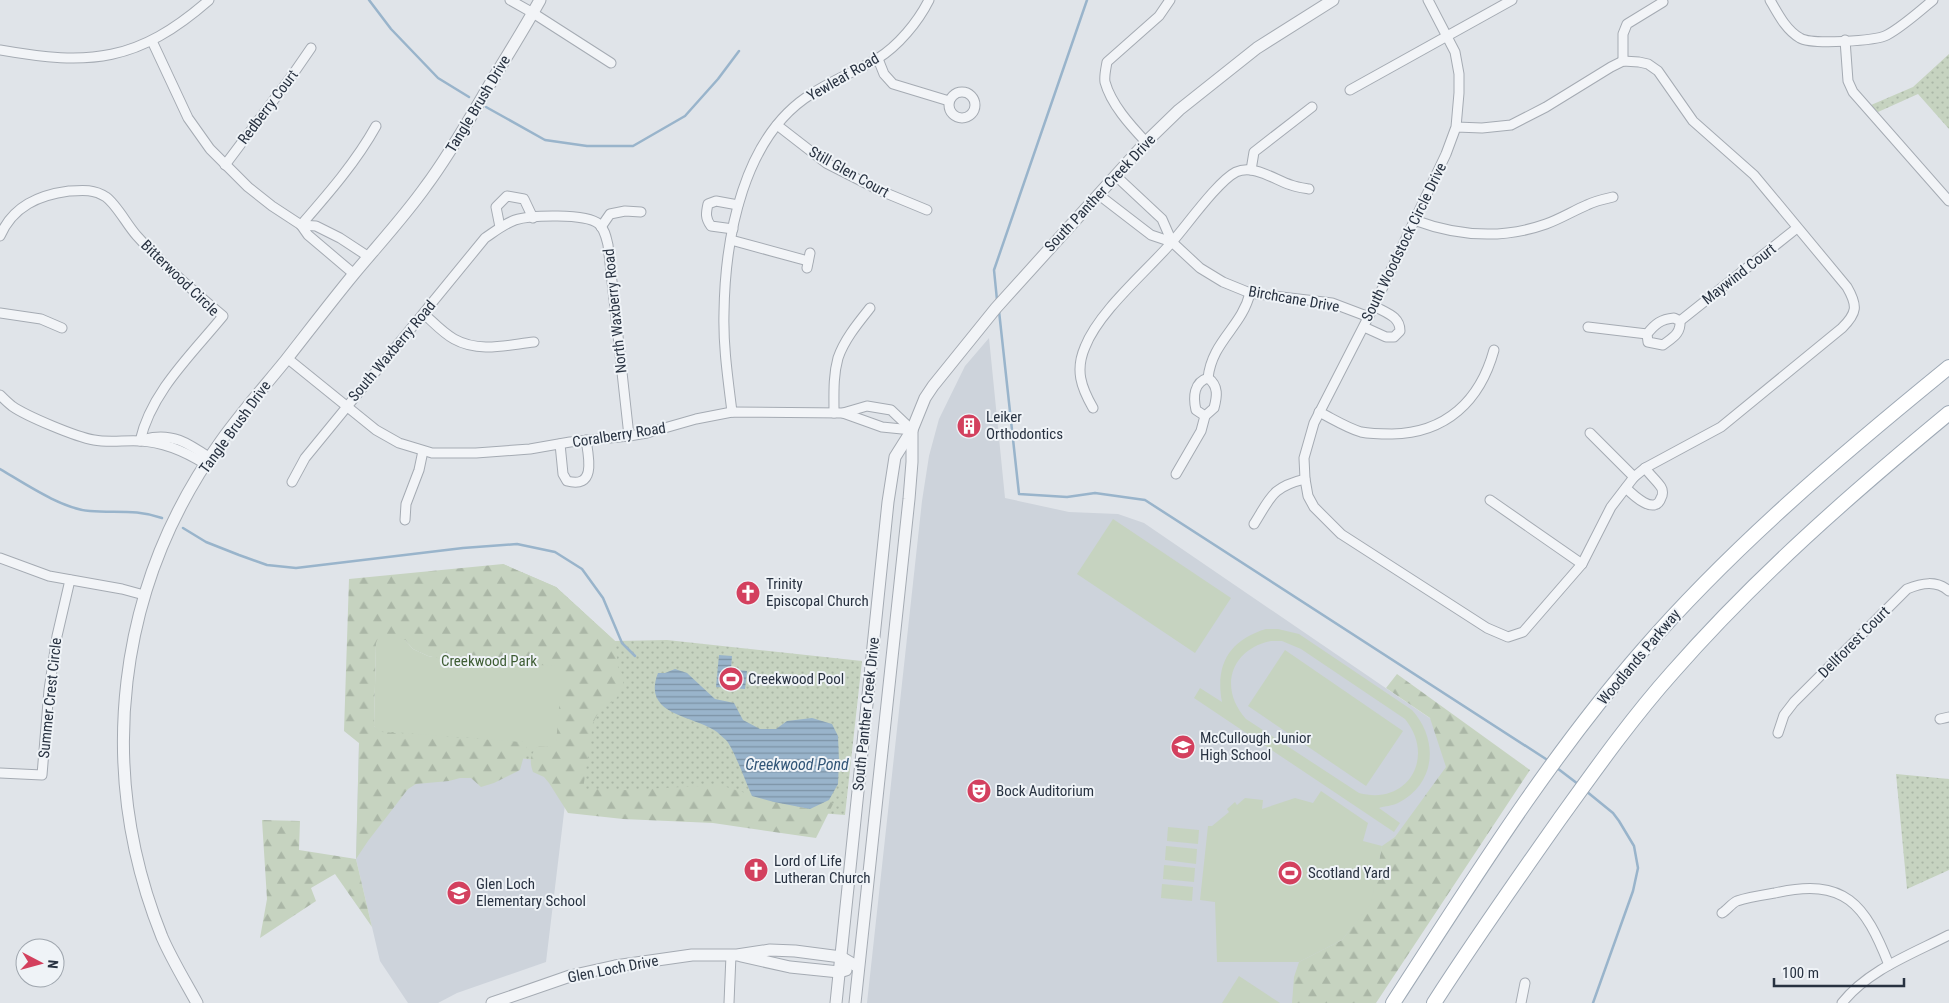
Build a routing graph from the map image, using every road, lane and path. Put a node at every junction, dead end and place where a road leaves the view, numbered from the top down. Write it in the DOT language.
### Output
graph roads {
  1 [pos="209,0"];
  2 [pos="510,0"];
  3 [pos="540,0"];
  4 [pos="929,0"];
  5 [pos="1170,0"];
  6 [pos="1333,0"];
  7 [pos="1428,0"];
  8 [pos="1512,0"];
  9 [pos="1770,0"];
  10 [pos="1933,0"];
  11 [pos="1663,2"];
  12 [pos="533,13"];
  13 [pos="1448,36"];
  14 [pos="1845,40"];
  15 [pos="152,41"];
  16 [pos="311,48"];
  17 [pos="0,50"];
  18 [pos="878,58"];
  19 [pos="1623,61"];
  20 [pos="611,63"];
  21 [pos="1350,90"];
  22 [pos="949,102"];
  23 [pos="1312,107"];
  24 [pos="777,125"];
  25 [pos="376,126"];
  26 [pos="1456,127"];
  27 [pos="1146,142"];
  28 [pos="224,165"];
  29 [pos="1251,170"];
  30 [pos="1116,176"];
  31 [pos="1309,189"];
  32 [pos="1099,195"];
  33 [pos="1613,197"];
  34 [pos="1949,201"];
  35 [pos="738,206"];
  36 [pos="927,210"];
  37 [pos="641,212"];
  38 [pos="533,218"];
  39 [pos="516,220"];
  40 [pos="1414,220"];
  41 [pos="301,225"];
  42 [pos="500,227"];
  43 [pos="601,227"];
  44 [pos="1797,228"];
  45 [pos="733,229"];
  46 [pos="0,236"];
  47 [pos="731,240"];
  48 [pos="1172,242"];
  49 [pos="369,257"];
  50 [pos="808,261"];
  51 [pos="354,274"];
  52 [pos="1250,293"];
  53 [pos="1374,306"];
  54 [pos="870,308"];
  55 [pos="0,313"];
  56 [pos="424,314"];
  57 [pos="1369,317"];
  58 [pos="1680,321"];
  59 [pos="1364,327"];
  60 [pos="1588,327"];
  61 [pos="62,328"];
  62 [pos="1647,334"];
  63 [pos="534,342"];
  64 [pos="1494,350"];
  65 [pos="287,358"];
  66 [pos="1949,367"];
  67 [pos="1208,378"];
  68 [pos="0,395"];
  69 [pos="347,406"];
  70 [pos="1093,408"];
  71 [pos="732,412"];
  72 [pos="1319,412"];
  73 [pos="839,413"];
  74 [pos="1949,413"];
  75 [pos="1204,416"];
  76 [pos="912,430"];
  77 [pos="1590,433"];
  78 [pos="629,436"];
  79 [pos="586,440"];
  80 [pos="140,441"];
  81 [pos="560,444"];
  82 [pos="423,451"];
  83 [pos="208,461"];
  84 [pos="1645,468"];
  85 [pos="1176,474"];
  86 [pos="1634,477"];
  87 [pos="1305,480"];
  88 [pos="292,482"];
  89 [pos="1626,488"];
  90 [pos="1490,500"];
  91 [pos="405,520"];
  92 [pos="1254,524"];
  93 [pos="0,558"];
  94 [pos="1582,564"];
  95 [pos="70,580"];
  96 [pos="1949,591"];
  97 [pos="144,595"];
  98 [pos="1778,733"];
  99 [pos="0,773"];
  100 [pos="1722,914"];
  101 [pos="1949,936"];
  102 [pos="734,955"];
  103 [pos="841,956"];
  104 [pos="1889,965"];
  105 [pos="858,967"];
  106 [pos="839,972"];
  107 [pos="1525,983"];
  108 [pos="197,1003"];
  109 [pos="492,1003"];
  110 [pos="729,1003"];
  111 [pos="836,1003"];
  112 [pos="855,1003"];
  113 [pos="1393,1003"];
  114 [pos="1434,1003"];
  115 [pos="1521,1003"];
  116 [pos="1842,1003"];
  1 -- 15 [label="street"];
  2 -- 12 [label="street"];
  3 -- 12 [label="street, Tangle Brush Drive"];
  4 -- 18 [label="street, Yewleaf Road"];
  5 -- 27 [label="street"];
  6 -- 27 [label="street, South Panther Creek Drive"];
  7 -- 13 [label="street, South Woodstock Circle Drive"];
  8 -- 13 [label="street"];
  9 -- 14 [label="street"];
  10 -- 14 [label="street"];
  11 -- 19 [label="street"];
  12 -- 20 [label="street"];
  12 -- 49 [label="street, Tangle Brush Drive"];
  13 -- 21 [label="street"];
  13 -- 26 [label="street, South Woodstock Circle Drive"];
  14 -- 34 [label="street"];
  15 -- 17 [label="street"];
  15 -- 28 [label="street"];
  16 -- 28 [label="street, Redberry Court"];
  18 -- 22 [label="street"];
  18 -- 24 [label="street, Yewleaf Road"];
  19 -- 26 [label="street"];
  19 -- 44 [label="street"];
  23 -- 29 [label="street"];
  24 -- 35 [label="street, Yewleaf Road"];
  24 -- 36 [label="street, Still Glen Court"];
  25 -- 41 [label="street"];
  26 -- 40 [label="street, South Woodstock Circle Drive"];
  27 -- 30 [label="street, South Panther Creek Drive"];
  28 -- 41 [label="street"];
  29 -- 31 [label="street"];
  29 -- 48 [label="street"];
  30 -- 32 [label="street, South Panther Creek Drive"];
  30 -- 48 [label="street, Birchcane Drive"];
  32 -- 48 [label="street, Birchcane Drive"];
  32 -- 76 [label="street, South Panther Creek Drive"];
  33 -- 40 [label="street"];
  35 -- 45 [label="street, Yewleaf Road"];
  35 -- 45 [label="street"];
  37 -- 43 [label="street"];
  38 -- 39 [label="street, North Waxberry Road"];
  38 -- 42 [label="street"];
  38 -- 43 [label="street, North Waxberry Road"];
  39 -- 42 [label="street, South Waxberry Road"];
  40 -- 53 [label="street, South Woodstock Circle Drive"];
  41 -- 49 [label="street"];
  41 -- 51 [label="street"];
  42 -- 56 [label="street, South Waxberry Road"];
  43 -- 78 [label="street, North Waxberry Road"];
  44 -- 58 [label="street, Maywind Court"];
  44 -- 84 [label="street"];
  45 -- 47 [label="street, Yewleaf Road"];
  46 -- 80 [label="street, Bitterwood Circle"];
  47 -- 50 [label="street"];
  47 -- 71 [label="street, Yewleaf Road"];
  48 -- 52 [label="street, Birchcane Drive"];
  48 -- 70 [label="street"];
  49 -- 51 [label="street, Tangle Brush Drive"];
  51 -- 65 [label="street, Tangle Brush Drive"];
  52 -- 57 [label="street, Birchcane Drive"];
  52 -- 67 [label="street"];
  53 -- 57 [label="street, South Woodstock Circle Drive"];
  53 -- 59 [label="street"];
  54 -- 73 [label="street"];
  55 -- 61 [label="street"];
  56 -- 63 [label="street"];
  56 -- 69 [label="street, South Waxberry Road"];
  57 -- 59 [label="street, South Woodstock Circle Drive"];
  58 -- 62 [label="street"];
  58 -- 62 [label="street, Maywind Court"];
  59 -- 72 [label="street, South Woodstock Circle Drive"];
  60 -- 62 [label="street, Maywind Court"];
  64 -- 72 [label="street"];
  65 -- 69 [label="street, Coralberry Road"];
  65 -- 83 [label="street, Tangle Brush Drive"];
  66 -- 113 [label="main road, Woodlands Parkway"];
  67 -- 75 [label="street"];
  67 -- 75 [label="street"];
  68 -- 80 [label="street"];
  69 -- 82 [label="street, Coralberry Road"];
  69 -- 88 [label="street, South Waxberry Road"];
  71 -- 73 [label="street, Coralberry Road"];
  71 -- 78 [label="street, Coralberry Road"];
  72 -- 87 [label="street, South Woodstock Circle Drive"];
  73 -- 76 [label="street, Coralberry Road"];
  73 -- 76 [label="street, Coralberry Road"];
  74 -- 114 [label="main road"];
  75 -- 85 [label="street"];
  76 -- 103 [label="street, South Panther Creek Drive"];
  76 -- 105 [label="street, South Panther Creek Drive"];
  77 -- 86 [label="street"];
  78 -- 79 [label="street, Coralberry Road"];
  79 -- 81 [label="street, Coralberry Road"];
  79 -- 81 [label="street"];
  80 -- 83 [label="street"];
  81 -- 82 [label="street, Coralberry Road"];
  82 -- 91 [label="street"];
  83 -- 97 [label="street, Tangle Brush Drive"];
  84 -- 86 [label="street"];
  84 -- 89 [label="street"];
  86 -- 89 [label="street"];
  87 -- 92 [label="street"];
  87 -- 94 [label="street, South Woodstock Circle Drive"];
  89 -- 94 [label="street"];
  90 -- 94 [label="street"];
  93 -- 95 [label="street"];
  95 -- 97 [label="street"];
  95 -- 99 [label="street, Summer Crest Circle"];
  96 -- 98 [label="street, Dellforest Court"];
  97 -- 108 [label="street, Tangle Brush Drive"];
  100 -- 104 [label="street"];
  101 -- 104 [label="street"];
  102 -- 103 [label="street, Glen Loch Drive"];
  102 -- 106 [label="street, Glen Loch Drive"];
  102 -- 109 [label="street, Glen Loch Drive"];
  102 -- 110 [label="street"];
  103 -- 105 [label="street, Glen Loch Drive"];
  103 -- 106 [label="street, South Panther Creek Drive"];
  104 -- 116 [label="street"];
  105 -- 106 [label="street, Glen Loch Drive"];
  105 -- 112 [label="street, South Panther Creek Drive"];
  106 -- 111 [label="street, South Panther Creek Drive"];
  107 -- 115 [label="street"];
}
